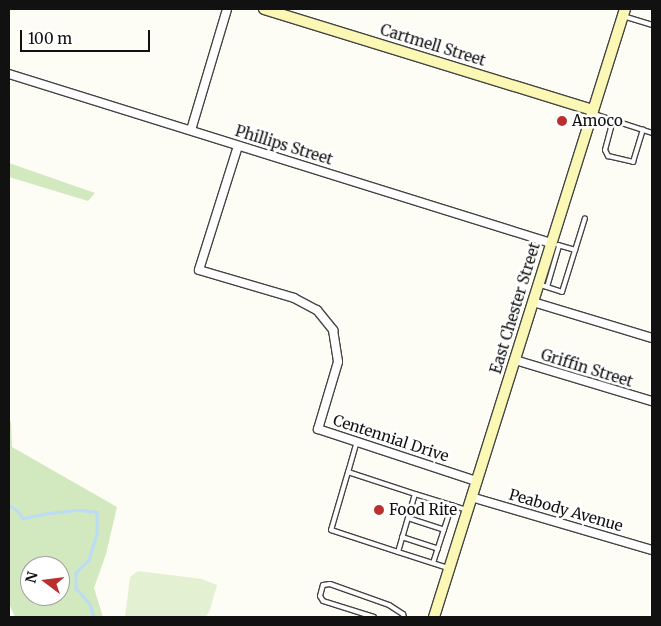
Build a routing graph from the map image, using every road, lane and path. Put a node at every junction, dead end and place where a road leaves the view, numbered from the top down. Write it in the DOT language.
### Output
graph roads {
  1 [pos="227,9"];
  2 [pos="264,9"];
  3 [pos="624,12"];
  4 [pos="652,25"];
  5 [pos="9,74"];
  6 [pos="593,112"];
  7 [pos="613,120"];
  8 [pos="191,130"];
  9 [pos="643,130"];
  10 [pos="652,133"];
  11 [pos="238,146"];
  12 [pos="585,218"];
  13 [pos="555,244"];
  14 [pos="575,250"];
  15 [pos="543,286"];
  16 [pos="533,302"];
  17 [pos="652,338"];
  18 [pos="515,360"];
  19 [pos="652,401"];
  20 [pos="357,441"];
  21 [pos="348,472"];
  22 [pos="476,481"];
  23 [pos="415,494"];
  24 [pos="471,497"];
  25 [pos="452,505"];
  26 [pos="467,510"];
  27 [pos="408,518"];
  28 [pos="444,530"];
  29 [pos="402,537"];
  30 [pos="438,549"];
  31 [pos="652,550"];
  32 [pos="398,552"];
  33 [pos="433,563"];
  34 [pos="449,569"];
  35 [pos="374,617"];
  36 [pos="404,617"];
  37 [pos="434,617"];
  1 -- 8 [label="street"];
  2 -- 6 [label="main road, Cartmell Street"];
  3 -- 4 [label="lane"];
  3 -- 6 [label="main road, East Chester Street"];
  5 -- 8 [label="street, Phillips Street"];
  6 -- 7 [label="lane"];
  6 -- 13 [label="main road, East Chester Street"];
  7 -- 9 [label="lane"];
  7 -- 9 [label="lane"];
  8 -- 11 [label="street, Phillips Street"];
  9 -- 10 [label="lane"];
  11 -- 13 [label="street, Phillips Street"];
  11 -- 20 [label="street, Centennial Drive"];
  12 -- 14 [label="lane"];
  13 -- 14 [label="lane"];
  13 -- 15 [label="main road, East Chester Street"];
  14 -- 15 [label="lane"];
  15 -- 16 [label="main road, East Chester Street"];
  16 -- 17 [label="street"];
  16 -- 18 [label="main road, East Chester Street"];
  18 -- 19 [label="street, Griffin Street"];
  18 -- 22 [label="main road, East Chester Street"];
  20 -- 21 [label="lane"];
  20 -- 22 [label="street, Centennial Drive"];
  21 -- 23 [label="lane"];
  21 -- 32 [label="lane"];
  22 -- 24 [label="main road, East Chester Street"];
  23 -- 25 [label="lane"];
  23 -- 27 [label="lane"];
  24 -- 26 [label="main road, East Chester Street"];
  24 -- 31 [label="street, Peabody Avenue"];
  25 -- 26 [label="lane"];
  25 -- 28 [label="lane"];
  26 -- 34 [label="main road, East Chester Street"];
  27 -- 28 [label="lane"];
  27 -- 29 [label="lane"];
  28 -- 30 [label="lane"];
  29 -- 30 [label="lane"];
  29 -- 32 [label="lane"];
  30 -- 33 [label="lane"];
  32 -- 33 [label="lane"];
  33 -- 34 [label="lane"];
  34 -- 37 [label="main road, East Chester Street"];
  35 -- 36 [label="lane"];
}
